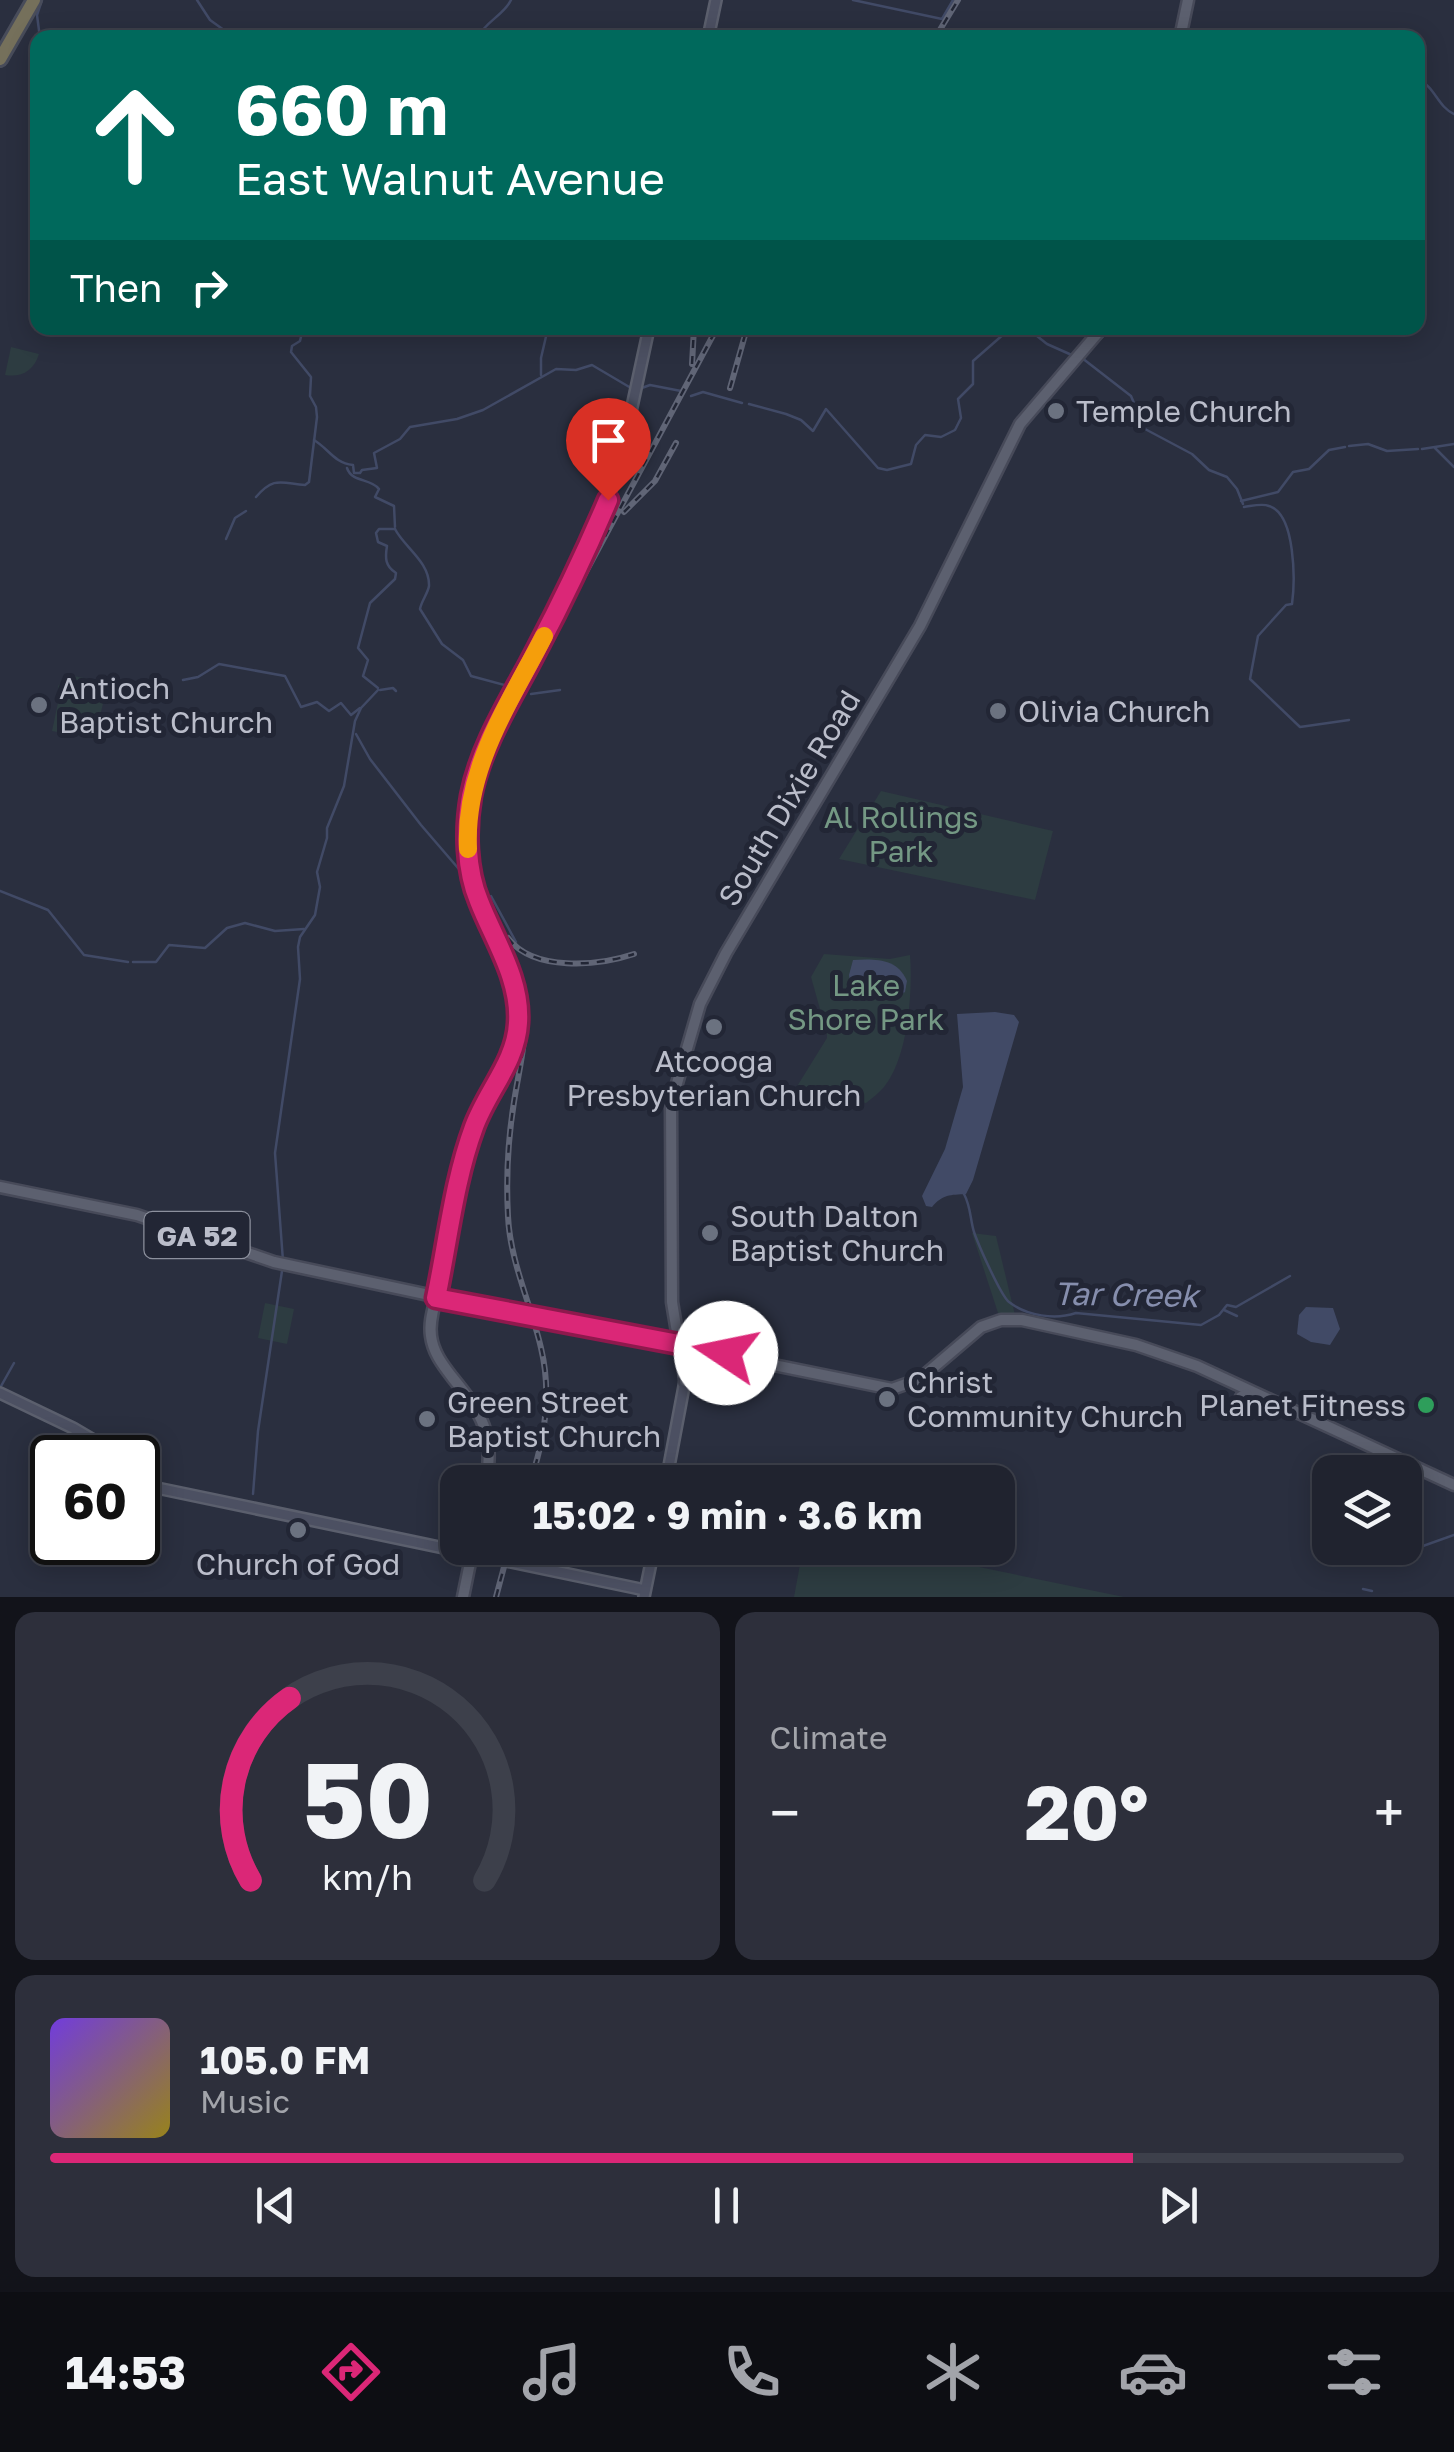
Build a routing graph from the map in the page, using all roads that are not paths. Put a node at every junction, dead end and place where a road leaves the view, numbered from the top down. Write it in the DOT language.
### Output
graph roads {
  1 [pos="31,0"];
  2 [pos="716,0"];
  3 [pos="1188,0"];
  4 [pos="710,30"];
  5 [pos="1182,30"];
  6 [pos="0,47"];
  7 [pos="0,58"];
  8 [pos="647,335"];
  9 [pos="1096,335"];
  10 [pos="0,1190"];
  11 [pos="436,1298"];
  12 [pos="674,1321"];
  13 [pos="678,1344"];
  14 [pos="694,1347"];
  15 [pos="1191,1366"];
  16 [pos="685,1381"];
  17 [pos="0,1393"];
  18 [pos="1247,1394"];
  19 [pos="1238,1404"];
  20 [pos="85,1435"];
  21 [pos="488,1465"];
  22 [pos="669,1465"];
  23 [pos="1454,1487"];
  24 [pos="160,1488"];
  25 [pos="440,1545"];
  26 [pos="469,1565"];
  27 [pos="526,1565"];
  28 [pos="651,1565"];
  29 [pos="645,1594"];
  30 [pos="463,1597"];
  1 -- 6 [label="highway"];
  1 -- 7 [label="highway"];
  2 -- 4 [label="main road"];
  3 -- 5 [label="main road"];
  8 -- 11 [label="main road"];
  9 -- 12 [label="main road, South Dixie Road"];
  10 -- 11 [label="main road, GA 52"];
  11 -- 13 [label="main road, GA 52, bridge"];
  11 -- 21 [label="main road"];
  12 -- 13 [label="main road, South Dixie Road"];
  12 -- 14 [label="main road"];
  13 -- 14 [label="main road, GA 52"];
  13 -- 16 [label="main road"];
  14 -- 15 [label="main road, GA 52"];
  14 -- 16 [label="main road"];
  15 -- 18 [label="main road, GA 52"];
  15 -- 23 [label="main road, GA 52"];
  16 -- 22 [label="main road"];
  17 -- 20 [label="main road"];
  18 -- 19 [label="main road"];
  18 -- 23 [label="main road, GA 52"];
  24 -- 25 [label="main road"];
  26 -- 30 [label="main road"];
  27 -- 29 [label="main road"];
  28 -- 29 [label="main road"];
}
